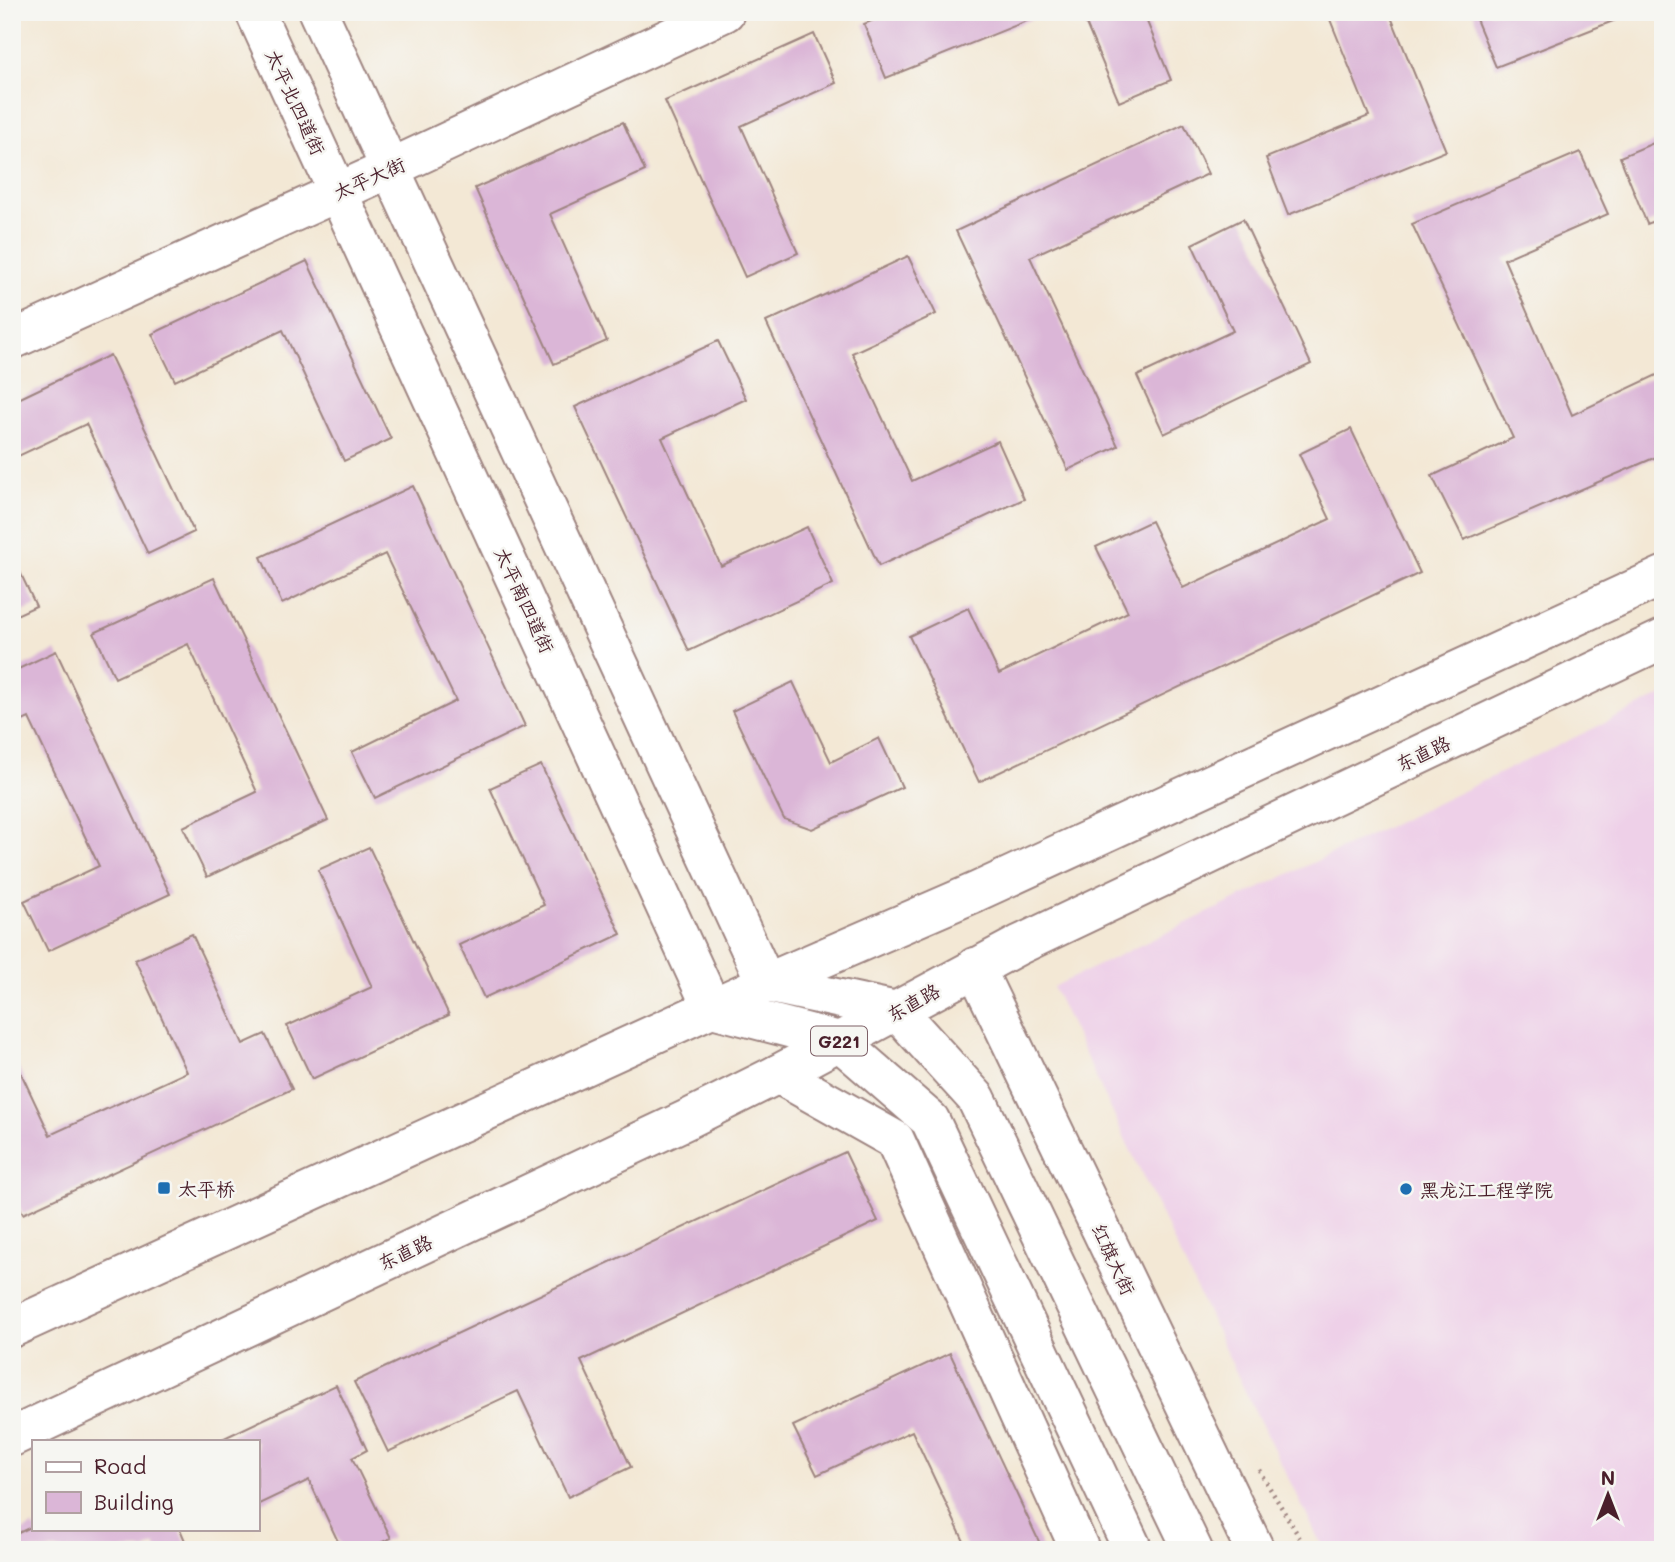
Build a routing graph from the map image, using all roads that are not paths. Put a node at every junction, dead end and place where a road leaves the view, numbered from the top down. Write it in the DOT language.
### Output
graph roads {
  1 [pos="255,12"];
  2 [pos="318,12"];
  3 [pos="725,12"];
  4 [pos="391,168"];
  5 [pos="337,192"];
  6 [pos="12,340"];
  7 [pos="1663,576"];
  8 [pos="1663,639"];
  9 [pos="975,967"];
  10 [pos="766,983"];
  11 [pos="712,1008"];
  12 [pos="897,1011"];
  13 [pos="839,1041"];
  14 [pos="778,1074"];
  15 [pos="12,1328"];
  16 [pos="12,1437"];
  17 [pos="1080,1550"];
  18 [pos="1133,1550"];
  19 [pos="1194,1550"];
  20 [pos="1255,1550"];
  1 -- 5 [label="main road, 太平北四道街"];
  2 -- 4 [label="main road"];
  3 -- 4 [label="main road, 太平大街"];
  4 -- 5 [label="main road, 太平大街"];
  4 -- 10 [label="main road"];
  5 -- 6 [label="main road, 太平大街"];
  5 -- 11 [label="main road, 太平南四道街"];
  7 -- 10 [label="main road"];
  8 -- 9 [label="main road, 东直路 / G221"];
  9 -- 12 [label="main road, 东直路 / G221"];
  9 -- 20 [label="main road, 红旗大街"];
  10 -- 11 [label="main road"];
  10 -- 12 [label="main road"];
  11 -- 13 [label="main road"];
  11 -- 15 [label="main road"];
  12 -- 13 [label="main road, 东直路 / G221"];
  12 -- 19 [label="main road"];
  13 -- 14 [label="main road, 东直路 / G221"];
  13 -- 18 [label="main road"];
  14 -- 16 [label="main road, 东直路 / G221"];
  14 -- 17 [label="main road"];
}
